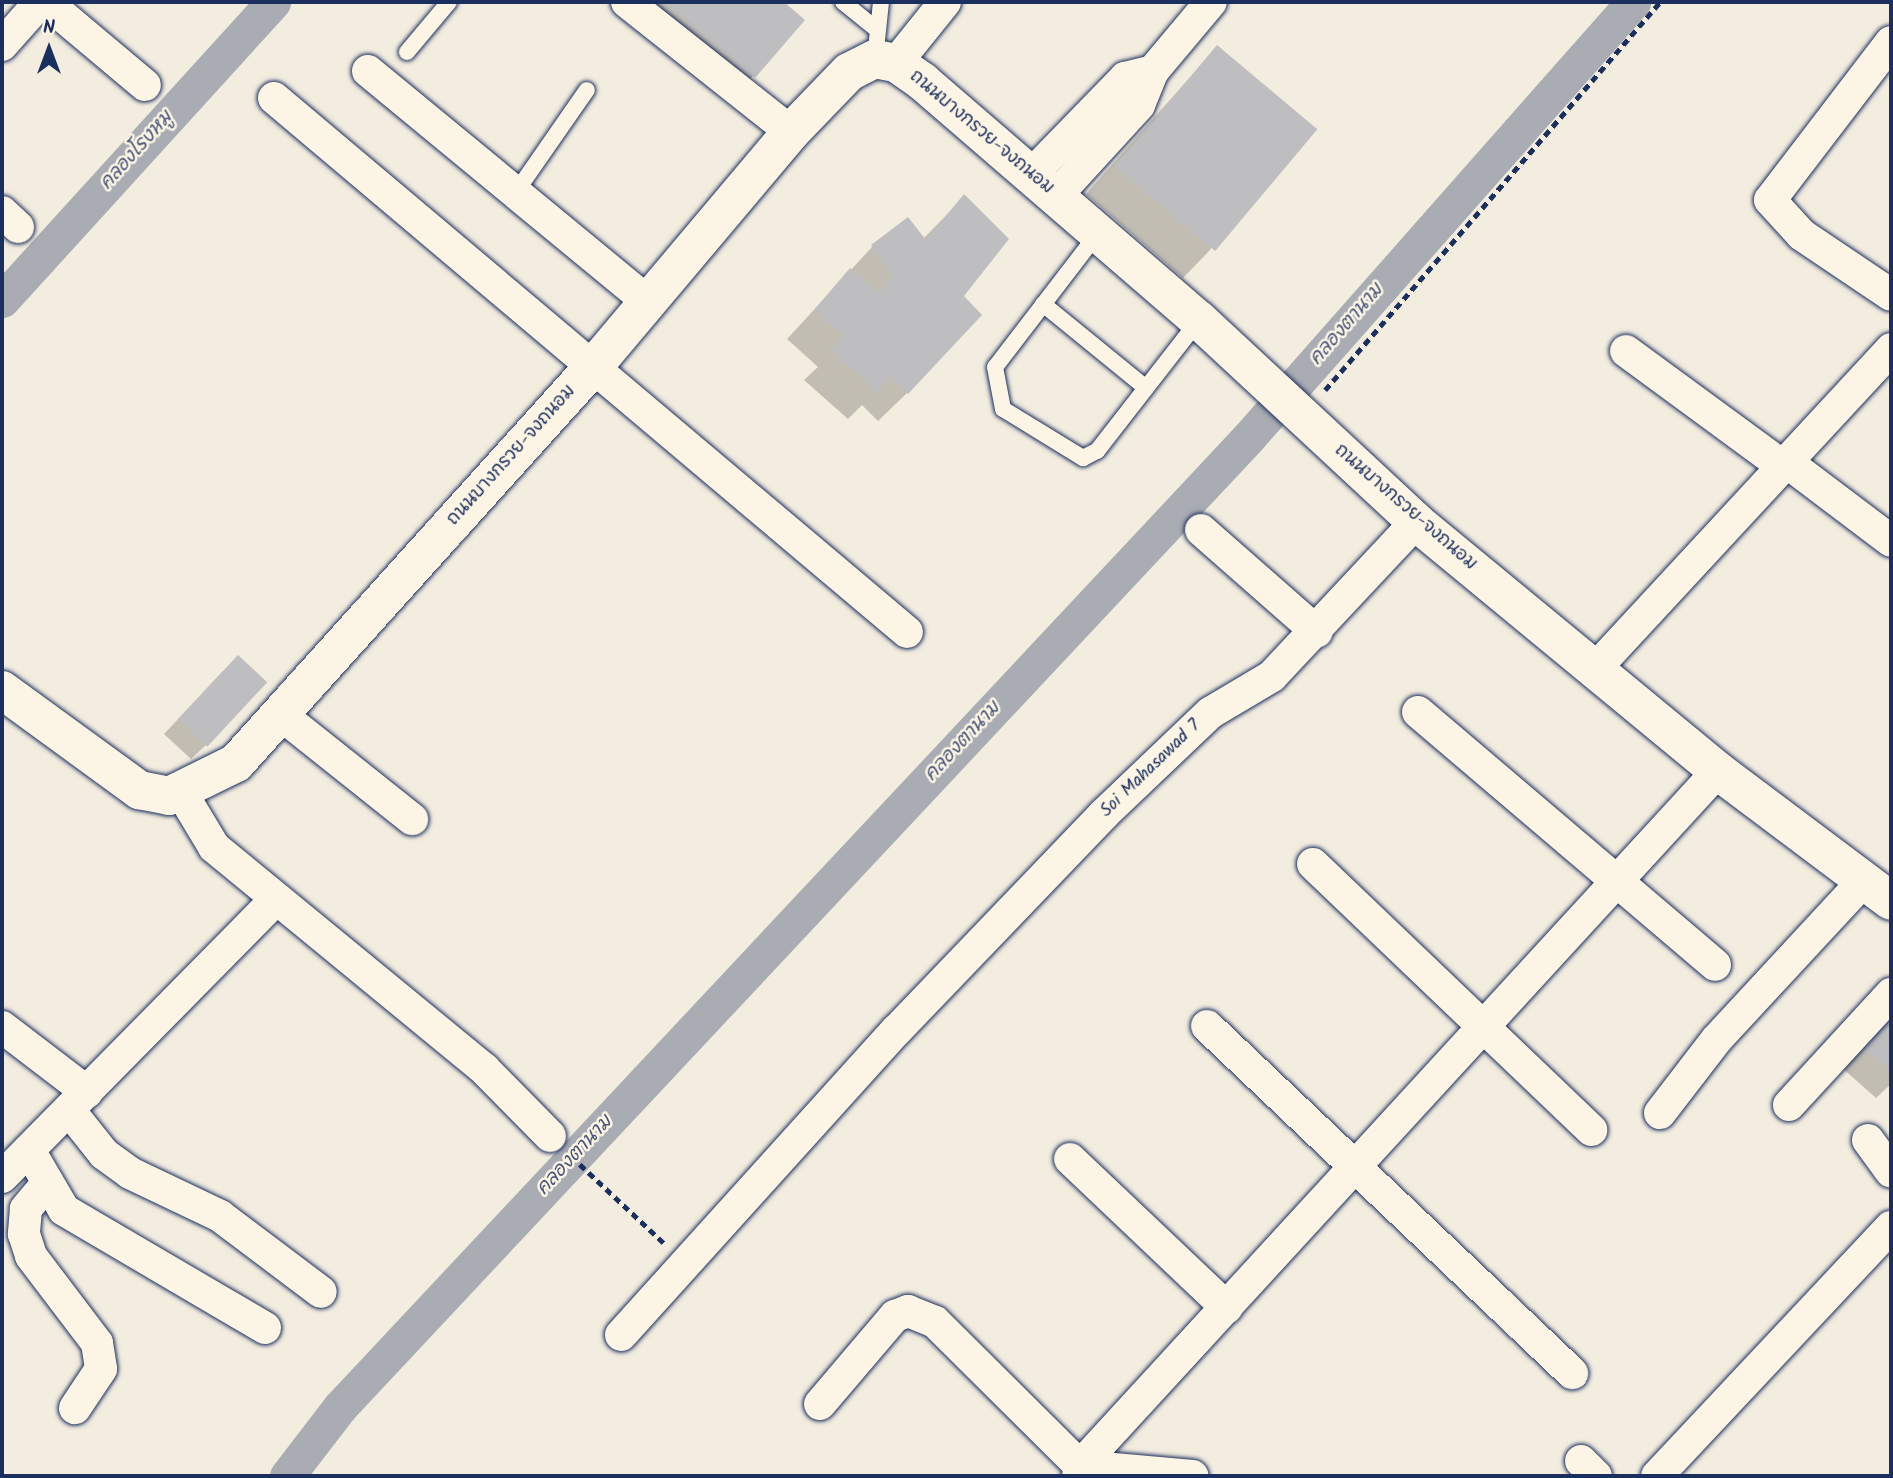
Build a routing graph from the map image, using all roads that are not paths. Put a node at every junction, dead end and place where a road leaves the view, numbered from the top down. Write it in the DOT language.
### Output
graph roads {
  1 [pos="40,2"];
  2 [pos="46,2"];
  3 [pos="449,2"];
  4 [pos="627,2"];
  5 [pos="843,2"];
  6 [pos="881,2"];
  7 [pos="945,2"];
  8 [pos="1211,2"];
  9 [pos="1891,42"];
  10 [pos="2,45"];
  11 [pos="882,50"];
  12 [pos="407,52"];
  13 [pos="368,71"];
  14 [pos="145,85"];
  15 [pos="587,90"];
  16 [pos="274,98"];
  17 [pos="791,132"];
  18 [pos="1044,185"];
  19 [pos="516,192"];
  20 [pos="1098,233"];
  21 [pos="1891,295"];
  22 [pos="647,301"];
  23 [pos="1043,304"];
  24 [pos="1199,320"];
  25 [pos="1891,349"];
  26 [pos="1626,351"];
  27 [pos="594,366"];
  28 [pos="1146,388"];
  29 [pos="1786,465"];
  30 [pos="1416,522"];
  31 [pos="1201,530"];
  32 [pos="1891,541"];
  33 [pos="907,632"];
  34 [pos="1317,632"];
  35 [pos="1595,669"];
  36 [pos="2,691"];
  37 [pos="1418,712"];
  38 [pos="280,714"];
  39 [pos="1718,771"];
  40 [pos="181,792"];
  41 [pos="412,820"];
  42 [pos="1313,864"];
  43 [pos="1618,882"];
  44 [pos="1877,890"];
  45 [pos="276,899"];
  46 [pos="1715,965"];
  47 [pos="1891,994"];
  48 [pos="1208,1026"];
  49 [pos="1489,1026"];
  50 [pos="2,1027"];
  51 [pos="78,1101"];
  52 [pos="1789,1105"];
  53 [pos="1660,1113"];
  54 [pos="1591,1130"];
  55 [pos="550,1136"];
  56 [pos="1868,1140"];
  57 [pos="29,1150"];
  58 [pos="1070,1160"];
  59 [pos="1357,1168"];
  60 [pos="1891,1172"];
  61 [pos="2,1177"];
  62 [pos="45,1186"];
  63 [pos="1891,1227"];
  64 [pos="321,1292"];
  65 [pos="1227,1308"];
  66 [pos="265,1328"];
  67 [pos="621,1335"];
  68 [pos="1572,1373"];
  69 [pos="820,1404"];
  70 [pos="75,1408"];
  71 [pos="1079,1471"];
  72 [pos="1193,1476"];
  73 [pos="1657,1476"];
  1 -- 10 [label="street"];
  2 -- 14 [label="street"];
  3 -- 12 [label="lane"];
  4 -- 17 [label="street"];
  5 -- 11 [label="lane"];
  6 -- 11 [label="lane"];
  7 -- 11 [label="street"];
  8 -- 18 [label="street"];
  9 -- 21 [label="street"];
  11 -- 17 [label="street, ถนนบางกรวย-จงถนอม"];
  11 -- 18 [label="street, ถนนบางกรวย-จงถนอม"];
  13 -- 19 [label="street"];
  15 -- 19 [label="lane"];
  16 -- 27 [label="street"];
  17 -- 22 [label="street, ถนนบางกรวย-จงถนอม"];
  18 -- 20 [label="street, ถนนบางกรวย-จงถนอม"];
  19 -- 22 [label="street"];
  20 -- 23 [label="lane"];
  20 -- 24 [label="street, ถนนบางกรวย-จงถนอม"];
  22 -- 27 [label="street, ถนนบางกรวย-จงถนอม"];
  23 -- 28 [label="lane"];
  23 -- 28 [label="lane"];
  24 -- 28 [label="lane"];
  24 -- 30 [label="street, ถนนบางกรวย-จงถนอม"];
  25 -- 29 [label="street"];
  26 -- 29 [label="street"];
  27 -- 33 [label="street"];
  27 -- 38 [label="street, ถนนบางกรวย-จงถนอม"];
  29 -- 32 [label="street"];
  29 -- 35 [label="street"];
  30 -- 34 [label="street, Soi Mahasawad 7"];
  30 -- 35 [label="street, ถนนบางกรวย-จงถนอม"];
  31 -- 34 [label="street"];
  34 -- 67 [label="street, Soi Mahasawad 7"];
  35 -- 39 [label="street, ถนนบางกรวย-จงถนอม"];
  36 -- 40 [label="street"];
  37 -- 43 [label="street"];
  38 -- 40 [label="street, ถนนบางกรวย-จงถนอม"];
  38 -- 41 [label="street"];
  39 -- 43 [label="street"];
  39 -- 44 [label="street, ถนนบางกรวย-จงถนอม"];
  40 -- 45 [label="street"];
  42 -- 49 [label="street"];
  43 -- 46 [label="street"];
  43 -- 49 [label="street"];
  44 -- 53 [label="street"];
  45 -- 51 [label="street"];
  45 -- 55 [label="street"];
  47 -- 52 [label="street"];
  48 -- 59 [label="street"];
  49 -- 54 [label="street"];
  49 -- 59 [label="street"];
  50 -- 51 [label="street"];
  51 -- 57 [label="street"];
  51 -- 64 [label="street"];
  56 -- 60 [label="street"];
  57 -- 61 [label="street"];
  57 -- 62 [label="street"];
  58 -- 65 [label="street"];
  59 -- 65 [label="street"];
  59 -- 68 [label="street"];
  62 -- 66 [label="street"];
  62 -- 70 [label="street"];
  63 -- 73 [label="street"];
  65 -- 71 [label="street"];
  69 -- 71 [label="street"];
  71 -- 72 [label="street"];
}
